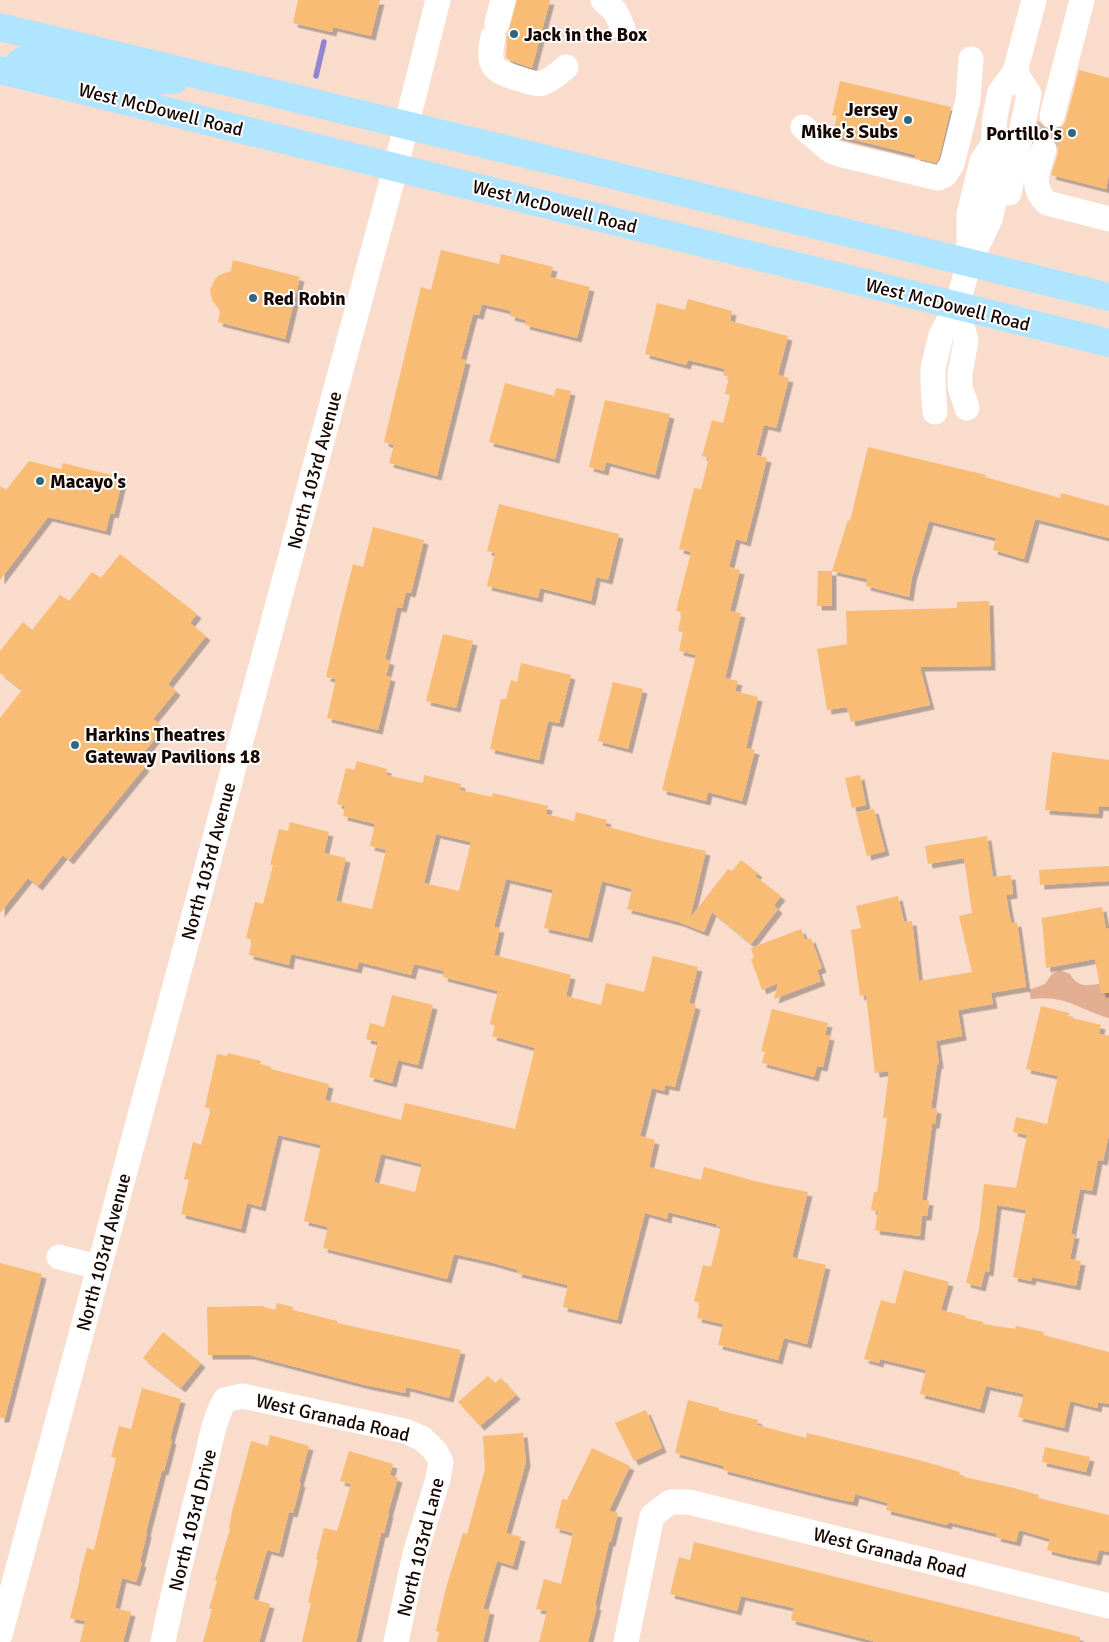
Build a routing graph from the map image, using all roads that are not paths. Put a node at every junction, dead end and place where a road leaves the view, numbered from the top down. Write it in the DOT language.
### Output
graph roads {
  1 [pos="438,0"];
  2 [pos="603,0"];
  3 [pos="1034,0"];
  4 [pos="1082,0"];
  5 [pos="498,20"];
  6 [pos="623,28"];
  7 [pos="5,34"];
  8 [pos="971,59"];
  9 [pos="566,67"];
  10 [pos="6,71"];
  11 [pos="1015,72"];
  12 [pos="214,79"];
  13 [pos="1052,116"];
  14 [pos="406,125"];
  15 [pos="803,127"];
  16 [pos="1044,149"];
  17 [pos="396,166"];
  18 [pos="1109,219"];
  19 [pos="968,263"];
  20 [pos="1109,297"];
  21 [pos="957,306"];
  22 [pos="1109,343"];
  23 [pos="967,408"];
  24 [pos="935,412"];
  25 [pos="59,1258"];
  26 [pos="98,1267"];
  27 [pos="225,1400"];
  28 [pos="436,1452"];
  29 [pos="1109,1606"];
  30 [pos="0,1635"];
  31 [pos="164,1642"];
  32 [pos="396,1642"];
  33 [pos="626,1642"];
  1 -- 14 [label="street, North 103rd Avenue"];
  2 -- 6 [label="street"];
  3 -- 11 [label="street"];
  4 -- 13 [label="street"];
  5 -- 9 [label="street"];
  7 -- 12 [label="main road"];
  8 -- 15 [label="street"];
  10 -- 12 [label="main road"];
  10 -- 17 [label="main road, West McDowell Road"];
  11 -- 19 [label="street"];
  11 -- 19 [label="street"];
  12 -- 14 [label="main road"];
  14 -- 17 [label="street, North 103rd Avenue"];
  14 -- 19 [label="main road"];
  16 -- 18 [label="street"];
  17 -- 21 [label="main road, West McDowell Road"];
  17 -- 26 [label="street, North 103rd Avenue"];
  19 -- 20 [label="main road"];
  19 -- 21 [label="street"];
  21 -- 22 [label="main road, West McDowell Road"];
  21 -- 23 [label="street"];
  21 -- 24 [label="street"];
  25 -- 26 [label="street"];
  26 -- 30 [label="street, North 103rd Avenue"];
  27 -- 28 [label="street, West Granada Road"];
  27 -- 31 [label="street, North 103rd Drive"];
  28 -- 32 [label="street, North 103rd Lane"];
  29 -- 33 [label="street, West Granada Road"];
}
